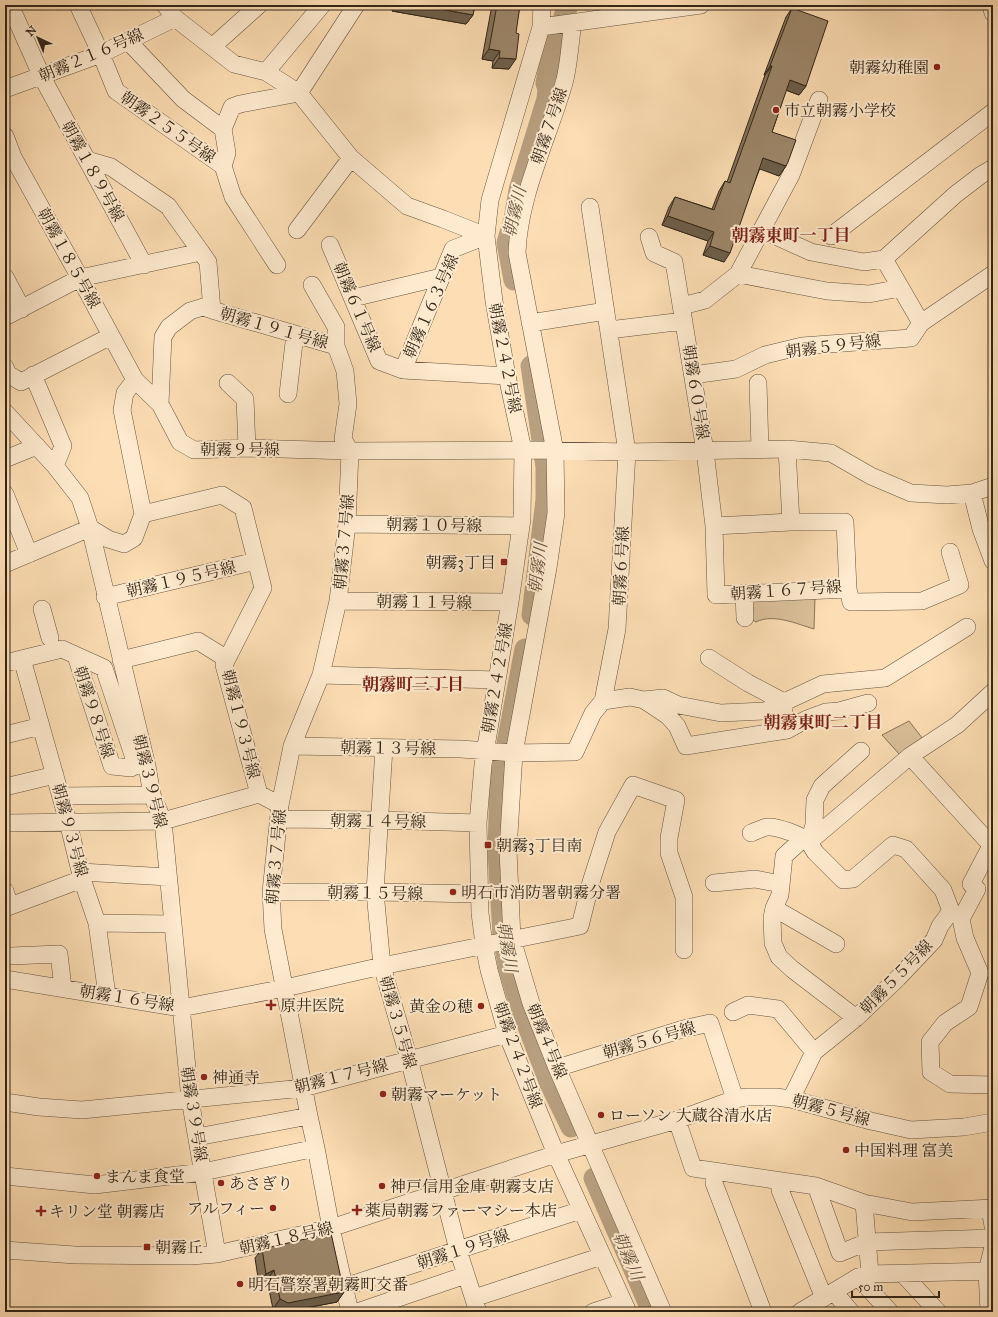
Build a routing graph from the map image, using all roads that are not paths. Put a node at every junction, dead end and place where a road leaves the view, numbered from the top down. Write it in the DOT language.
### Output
graph roads {
  1 [pos="10,5"];
  2 [pos="78,5"];
  3 [pos="259,5"];
  4 [pos="322,5"];
  5 [pos="356,5"];
  6 [pos="542,5"];
  7 [pos="701,5"];
  8 [pos="992,5"];
  9 [pos="635,9"];
  10 [pos="170,12"];
  11 [pos="993,12"];
  12 [pos="570,23"];
  13 [pos="541,27"];
  14 [pos="128,41"];
  15 [pos="212,47"];
  16 [pos="101,54"];
  17 [pos="266,72"];
  18 [pos="42,76"];
  19 [pos="5,89"];
  20 [pos="299,93"];
  21 [pos="819,100"];
  22 [pos="993,112"];
  23 [pos="223,130"];
  24 [pos="5,136"];
  25 [pos="352,158"];
  26 [pos="87,160"];
  27 [pos="223,166"];
  28 [pos="993,168"];
  29 [pos="590,207"];
  30 [pos="297,230"];
  31 [pos="762,230"];
  32 [pos="486,236"];
  33 [pos="831,236"];
  34 [pos="649,237"];
  35 [pos="330,245"];
  36 [pos="202,252"];
  37 [pos="884,259"];
  38 [pos="144,265"];
  39 [pos="277,265"];
  40 [pos="738,274"];
  41 [pos="993,274"];
  42 [pos="5,277"];
  43 [pos="442,277"];
  44 [pos="80,278"];
  45 [pos="312,285"];
  46 [pos="900,288"];
  47 [pos="353,298"];
  48 [pos="22,308"];
  49 [pos="212,310"];
  50 [pos="606,311"];
  51 [pos="683,314"];
  52 [pos="5,317"];
  53 [pos="530,323"];
  54 [pos="921,323"];
  55 [pos="609,330"];
  56 [pos="295,334"];
  57 [pos="111,336"];
  58 [pos="336,346"];
  59 [pos="5,367"];
  60 [pos="403,370"];
  61 [pos="693,375"];
  62 [pos="33,376"];
  63 [pos="507,376"];
  64 [pos="135,380"];
  65 [pos="758,383"];
  66 [pos="228,384"];
  67 [pos="288,394"];
  68 [pos="160,404"];
  69 [pos="5,412"];
  70 [pos="37,446"];
  71 [pos="247,448"];
  72 [pos="760,449"];
  73 [pos="787,449"];
  74 [pos="541,450"];
  75 [pos="350,451"];
  76 [pos="705,451"];
  77 [pos="627,452"];
  78 [pos="5,459"];
  79 [pos="55,466"];
  80 [pos="993,486"];
  81 [pos="972,493"];
  82 [pos="5,494"];
  83 [pos="143,514"];
  84 [pos="791,522"];
  85 [pos="347,524"];
  86 [pos="521,526"];
  87 [pos="714,526"];
  88 [pos="90,528"];
  89 [pos="950,552"];
  90 [pos="29,554"];
  91 [pos="256,561"];
  92 [pos="993,561"];
  93 [pos="5,564"];
  94 [pos="848,590"];
  95 [pos="744,593"];
  96 [pos="105,597"];
  97 [pos="338,601"];
  98 [pos="510,602"];
  99 [pos="42,609"];
  100 [pos="745,618"];
  101 [pos="966,627"];
  102 [pos="50,638"];
  103 [pos="76,656"];
  104 [pos="708,658"];
  105 [pos="227,659"];
  106 [pos="121,660"];
  107 [pos="5,663"];
  108 [pos="23,663"];
  109 [pos="5,675"];
  110 [pos="320,675"];
  111 [pos="497,680"];
  112 [pos="993,692"];
  113 [pos="644,700"];
  114 [pos="603,701"];
  115 [pos="784,702"];
  116 [pos="868,703"];
  117 [pos="41,726"];
  118 [pos="787,730"];
  119 [pos="5,735"];
  120 [pos="292,746"];
  121 [pos="384,748"];
  122 [pos="861,751"];
  123 [pos="501,752"];
  124 [pos="910,756"];
  125 [pos="142,766"];
  126 [pos="55,775"];
  127 [pos="5,787"];
  128 [pos="152,794"];
  129 [pos="258,794"];
  130 [pos="61,796"];
  131 [pos="279,812"];
  132 [pos="6,819"];
  133 [pos="380,820"];
  134 [pos="162,821"];
  135 [pos="68,822"];
  136 [pos="478,824"];
  137 [pos="751,833"];
  138 [pos="806,840"];
  139 [pos="992,844"];
  140 [pos="81,876"];
  141 [pos="168,877"];
  142 [pos="714,883"];
  143 [pos="781,884"];
  144 [pos="271,892"];
  145 [pos="375,892"];
  146 [pos="479,894"];
  147 [pos="7,902"];
  148 [pos="774,908"];
  149 [pos="97,923"];
  150 [pos="172,924"];
  151 [pos="500,942"];
  152 [pos="836,944"];
  153 [pos="8,950"];
  154 [pos="684,950"];
  155 [pos="382,966"];
  156 [pos="5,978"];
  157 [pos="25,982"];
  158 [pos="63,988"];
  159 [pos="285,988"];
  160 [pos="107,995"];
  161 [pos="181,1008"];
  162 [pos="733,1012"];
  163 [pos="856,1018"];
  164 [pos="507,1034"];
  165 [pos="814,1052"];
  166 [pos="409,1059"];
  167 [pos="557,1068"];
  168 [pos="993,1085"];
  169 [pos="303,1088"];
  170 [pos="190,1099"];
  171 [pos="735,1099"];
  172 [pos="791,1099"];
  173 [pos="5,1102"];
  174 [pos="309,1116"];
  175 [pos="677,1120"];
  176 [pos="993,1122"];
  177 [pos="197,1137"];
  178 [pos="590,1144"];
  179 [pos="316,1148"];
  180 [pos="556,1154"];
  181 [pos="714,1171"];
  182 [pos="203,1172"];
  183 [pos="5,1176"];
  184 [pos="781,1181"];
  185 [pos="816,1186"];
  186 [pos="443,1192"];
  187 [pos="864,1203"];
  188 [pos="992,1209"];
  189 [pos="581,1210"];
  190 [pos="993,1226"];
  191 [pos="331,1228"];
  192 [pos="993,1238"];
  193 [pos="867,1242"];
  194 [pos="993,1247"];
  195 [pos="5,1250"];
  196 [pos="458,1250"];
  197 [pos="217,1254"];
  198 [pos="602,1256"];
  199 [pos="990,1271"];
  200 [pos="902,1273"];
  201 [pos="466,1275"];
  202 [pos="864,1276"];
  203 [pos="344,1287"];
  204 [pos="829,1295"];
  205 [pos="476,1305"];
  206 [pos="626,1307"];
  207 [pos="350,1312"];
  208 [pos="357,1312"];
  209 [pos="593,1312"];
  210 [pos="663,1312"];
  211 [pos="763,1312"];
  212 [pos="800,1312"];
  213 [pos="851,1312"];
  214 [pos="890,1312"];
  215 [pos="938,1312"];
  216 [pos="989,1312"];
  1 -- 18 [label="street, 朝霧１８９号線"];
  2 -- 16 [label="street, 朝霧２５５号線"];
  3 -- 15 [label="street"];
  4 -- 17 [label="street"];
  5 -- 20 [label="street"];
  6 -- 13 [label="street, 朝霧２４２号線"];
  7 -- 9 [label="street"];
  8 -- 11 [label="street"];
  9 -- 12 [label="street"];
  10 -- 14 [label="street, 朝霧２１６号線"];
  10 -- 15 [label="street"];
  12 -- 13 [label="street"];
  12 -- 53 [label="street, 朝霧７号線"];
  13 -- 32 [label="street, 朝霧２４２号線"];
  14 -- 16 [label="street, 朝霧２１６号線"];
  14 -- 23 [label="street"];
  15 -- 17 [label="street"];
  16 -- 18 [label="street, 朝霧２１６号線"];
  16 -- 27 [label="street, 朝霧２５５号線"];
  17 -- 20 [label="street"];
  18 -- 19 [label="street, 朝霧２１６号線"];
  18 -- 26 [label="street, 朝霧１８９号線"];
  20 -- 23 [label="street, 朝霧２５５号線"];
  20 -- 25 [label="street"];
  21 -- 31 [label="street"];
  22 -- 33 [label="street"];
  23 -- 27 [label="street, 朝霧２５５号線"];
  24 -- 44 [label="street, 朝霧１８５号線"];
  25 -- 30 [label="street"];
  25 -- 32 [label="street"];
  26 -- 36 [label="street, 朝霧１９１号線"];
  26 -- 38 [label="street, 朝霧１８９号線"];
  27 -- 39 [label="street"];
  28 -- 37 [label="street"];
  29 -- 50 [label="street, 朝霧６号線"];
  31 -- 37 [label="street"];
  31 -- 40 [label="street"];
  32 -- 43 [label="street, 朝霧１６３号線"];
  32 -- 63 [label="street, 朝霧２４２号線"];
  34 -- 51 [label="street, 朝霧６０号線"];
  35 -- 47 [label="street, 朝霧６１号線"];
  36 -- 38 [label="street"];
  36 -- 49 [label="street, 朝霧１９１号線"];
  37 -- 46 [label="street"];
  38 -- 44 [label="street"];
  40 -- 46 [label="street"];
  40 -- 51 [label="street"];
  41 -- 54 [label="street"];
  42 -- 48 [label="street"];
  43 -- 47 [label="street"];
  43 -- 60 [label="street, 朝霧１６３号線"];
  44 -- 48 [label="street"];
  44 -- 57 [label="street, 朝霧１８５号線"];
  45 -- 58 [label="street"];
  46 -- 54 [label="street"];
  47 -- 60 [label="street, 朝霧６１号線"];
  48 -- 52 [label="street"];
  49 -- 56 [label="street, 朝霧１９１号線"];
  49 -- 68 [label="street"];
  50 -- 53 [label="street"];
  50 -- 55 [label="street, 朝霧６号線"];
  51 -- 55 [label="street"];
  51 -- 61 [label="street, 朝霧６０号線"];
  53 -- 74 [label="street, 朝霧７号線"];
  54 -- 61 [label="street, 朝霧５９号線"];
  55 -- 77 [label="street, 朝霧６号線"];
  56 -- 58 [label="street, 朝霧１９１号線"];
  56 -- 67 [label="street"];
  57 -- 62 [label="street"];
  57 -- 64 [label="street, 朝霧１８５号線"];
  58 -- 75 [label="street, 朝霧１９１号線"];
  59 -- 62 [label="street"];
  60 -- 63 [label="street, 朝霧６１号線"];
  61 -- 76 [label="street, 朝霧６０号線"];
  62 -- 79 [label="street"];
  63 -- 74 [label="street, 朝霧２４２号線"];
  64 -- 68 [label="street, 朝霧９号線"];
  64 -- 83 [label="street"];
  65 -- 72 [label="street"];
  66 -- 71 [label="street"];
  68 -- 71 [label="street, 朝霧９号線"];
  69 -- 70 [label="street, 朝霧３９号線"];
  70 -- 78 [label="street"];
  70 -- 79 [label="street, 朝霧３９号線"];
  71 -- 75 [label="street, 朝霧９号線"];
  72 -- 73 [label="street"];
  72 -- 76 [label="street"];
  73 -- 81 [label="street"];
  73 -- 84 [label="street"];
  74 -- 75 [label="street, 朝霧９号線"];
  74 -- 77 [label="street, 朝霧６０号線"];
  74 -- 86 [label="street, 朝霧２４２号線"];
  74 -- 123 [label="street"];
  75 -- 85 [label="street, 朝霧３７号線"];
  76 -- 77 [label="street, 朝霧６０号線"];
  76 -- 87 [label="street, 朝霧１６７号線"];
  77 -- 114 [label="street, 朝霧６号線"];
  79 -- 88 [label="street, 朝霧３９号線"];
  80 -- 81 [label="street"];
  81 -- 92 [label="street"];
  82 -- 90 [label="street"];
  83 -- 88 [label="street"];
  83 -- 91 [label="street, 朝霧１９３号線"];
  84 -- 87 [label="street, 朝霧１６７号線"];
  84 -- 94 [label="street, 朝霧１６７号線"];
  85 -- 86 [label="street, 朝霧１０号線"];
  85 -- 97 [label="street, 朝霧３７号線"];
  86 -- 98 [label="street, 朝霧２４２号線"];
  87 -- 95 [label="street, 朝霧１６７号線"];
  88 -- 90 [label="street"];
  88 -- 96 [label="street, 朝霧３９号線"];
  89 -- 94 [label="street"];
  90 -- 93 [label="street"];
  91 -- 96 [label="street, 朝霧１９５号線"];
  91 -- 105 [label="street, 朝霧１９３号線"];
  94 -- 95 [label="street, 朝霧１６７号線"];
  95 -- 100 [label="street"];
  96 -- 106 [label="street, 朝霧３９号線"];
  97 -- 98 [label="street, 朝霧１１号線"];
  97 -- 110 [label="street, 朝霧３７号線"];
  98 -- 111 [label="street, 朝霧２４２号線"];
  99 -- 102 [label="street"];
  101 -- 115 [label="street"];
  103 -- 108 [label="street"];
  103 -- 125 [label="street"];
  103 -- 125 [label="street, 朝霧９８号線"];
  104 -- 115 [label="street"];
  105 -- 106 [label="street"];
  105 -- 129 [label="street, 朝霧１９３号線"];
  106 -- 125 [label="street, 朝霧３９号線"];
  107 -- 108 [label="street"];
  108 -- 109 [label="street"];
  108 -- 117 [label="street, 朝霧９３号線"];
  110 -- 111 [label="street"];
  110 -- 120 [label="street, 朝霧３７号線"];
  111 -- 123 [label="street, 朝霧２４２号線"];
  112 -- 124 [label="street"];
  113 -- 114 [label="street"];
  113 -- 115 [label="street"];
  113 -- 118 [label="street"];
  114 -- 123 [label="street, 朝霧６号線"];
  115 -- 118 [label="street"];
  116 -- 118 [label="street"];
  117 -- 119 [label="street"];
  117 -- 126 [label="street, 朝霧９３号線"];
  120 -- 121 [label="street, 朝霧１３号線"];
  120 -- 131 [label="street, 朝霧３７号線"];
  121 -- 123 [label="street, 朝霧１３号線"];
  121 -- 133 [label="street, 朝霧３５号線"];
  122 -- 138 [label="street"];
  123 -- 136 [label="street, 朝霧２４２号線"];
  123 -- 151 [label="street, 朝霧４号線"];
  124 -- 138 [label="street"];
  124 -- 139 [label="street"];
  125 -- 128 [label="street, 朝霧３９号線"];
  126 -- 127 [label="street"];
  126 -- 130 [label="street, 朝霧９３号線"];
  128 -- 130 [label="street"];
  128 -- 134 [label="street, 朝霧３９号線"];
  129 -- 131 [label="street, 朝霧１９３号線"];
  129 -- 134 [label="street"];
  130 -- 135 [label="street, 朝霧９３号線"];
  131 -- 133 [label="street, 朝霧１４号線"];
  131 -- 144 [label="street, 朝霧３７号線"];
  132 -- 135 [label="street"];
  133 -- 136 [label="street, 朝霧１４号線"];
  133 -- 145 [label="street, 朝霧３５号線"];
  134 -- 135 [label="street"];
  134 -- 141 [label="street, 朝霧３９号線"];
  135 -- 140 [label="street, 朝霧９３号線"];
  136 -- 146 [label="street, 朝霧２４２号線"];
  137 -- 138 [label="street"];
  138 -- 143 [label="street"];
  138 -- 163 [label="street, 朝霧５５号線"];
  139 -- 168 [label="street"];
  140 -- 141 [label="street"];
  140 -- 147 [label="street"];
  140 -- 149 [label="street, 朝霧９３号線"];
  141 -- 150 [label="street, 朝霧３９号線"];
  142 -- 143 [label="street"];
  143 -- 148 [label="street"];
  144 -- 145 [label="street, 朝霧１５号線"];
  144 -- 159 [label="street, 朝霧３７号線"];
  145 -- 146 [label="street, 朝霧１５号線"];
  145 -- 155 [label="street, 朝霧３５号線"];
  146 -- 151 [label="street, 朝霧２４２号線"];
  148 -- 152 [label="street"];
  148 -- 163 [label="street"];
  149 -- 150 [label="street"];
  149 -- 160 [label="street, 朝霧９３号線"];
  150 -- 161 [label="street, 朝霧３９号線"];
  151 -- 154 [label="street, 朝霧１６号線"];
  151 -- 155 [label="street, 朝霧１６号線"];
  151 -- 164 [label="street, 朝霧２４２号線"];
  151 -- 167 [label="street, 朝霧４号線"];
  153 -- 157 [label="street"];
  153 -- 158 [label="street"];
  155 -- 159 [label="street, 朝霧１６号線"];
  155 -- 166 [label="street, 朝霧３５号線"];
  156 -- 157 [label="street, 朝霧１６号線"];
  157 -- 158 [label="street, 朝霧１６号線"];
  158 -- 160 [label="street, 朝霧１６号線"];
  159 -- 161 [label="street, 朝霧１６号線"];
  159 -- 169 [label="street, 朝霧３７号線"];
  160 -- 161 [label="street, 朝霧１６号線"];
  161 -- 170 [label="street, 朝霧３９号線"];
  162 -- 165 [label="street"];
  163 -- 165 [label="street, 朝霧５５号線"];
  164 -- 166 [label="street, 朝霧１７号線"];
  164 -- 180 [label="street, 朝霧２４２号線"];
  165 -- 172 [label="street, 朝霧５５号線"];
  166 -- 169 [label="street, 朝霧１７号線"];
  166 -- 186 [label="street, 朝霧３５号線"];
  167 -- 171 [label="street, 朝霧５６号線"];
  167 -- 178 [label="street, 朝霧４号線"];
  169 -- 170 [label="street, 朝霧１７号線"];
  169 -- 174 [label="street, 朝霧３７号線"];
  170 -- 173 [label="street, 朝霧１７号線"];
  170 -- 177 [label="street, 朝霧３９号線"];
  171 -- 172 [label="street, 朝霧５号線"];
  171 -- 175 [label="street, 朝霧５号線"];
  172 -- 176 [label="street, 朝霧５号線"];
  174 -- 177 [label="street"];
  174 -- 179 [label="street, 朝霧３７号線"];
  175 -- 178 [label="street, 朝霧５号線"];
  175 -- 181 [label="street"];
  177 -- 182 [label="street, 朝霧３９号線"];
  178 -- 180 [label="street, 朝霧５号線"];
  178 -- 210 [label="street, 朝霧４号線"];
  179 -- 182 [label="street"];
  179 -- 191 [label="street, 朝霧３７号線"];
  180 -- 186 [label="street, 朝霧１８号線"];
  180 -- 189 [label="street, 朝霧２４２号線"];
  181 -- 184 [label="street"];
  181 -- 211 [label="street"];
  182 -- 183 [label="street"];
  182 -- 197 [label="street, 朝霧３９号線"];
  184 -- 185 [label="street"];
  184 -- 204 [label="street"];
  185 -- 187 [label="street"];
  185 -- 193 [label="street"];
  186 -- 191 [label="street, 朝霧１８号線"];
  186 -- 196 [label="street, 朝霧３５号線"];
  187 -- 188 [label="street"];
  187 -- 193 [label="street"];
  188 -- 190 [label="street"];
  189 -- 196 [label="street, 朝霧１９号線"];
  189 -- 198 [label="street, 朝霧２４２号線"];
  191 -- 197 [label="street, 朝霧１８号線"];
  191 -- 203 [label="street, 朝霧３７号線"];
  192 -- 193 [label="street"];
  193 -- 202 [label="street"];
  194 -- 199 [label="street"];
  195 -- 197 [label="street, 朝霧１８号線"];
  196 -- 201 [label="street, 朝霧３５号線"];
  196 -- 203 [label="street, 朝霧１９号線"];
  198 -- 205 [label="street"];
  198 -- 206 [label="street, 朝霧２４２号線"];
  199 -- 200 [label="street"];
  199 -- 216 [label="street"];
  200 -- 202 [label="street"];
  200 -- 215 [label="street"];
  201 -- 205 [label="street, 朝霧３５号線"];
  201 -- 208 [label="street"];
  202 -- 204 [label="street"];
  202 -- 214 [label="street"];
  203 -- 207 [label="street, 朝霧３７号線"];
  204 -- 212 [label="street"];
  204 -- 213 [label="street"];
  206 -- 209 [label="street"];
}
